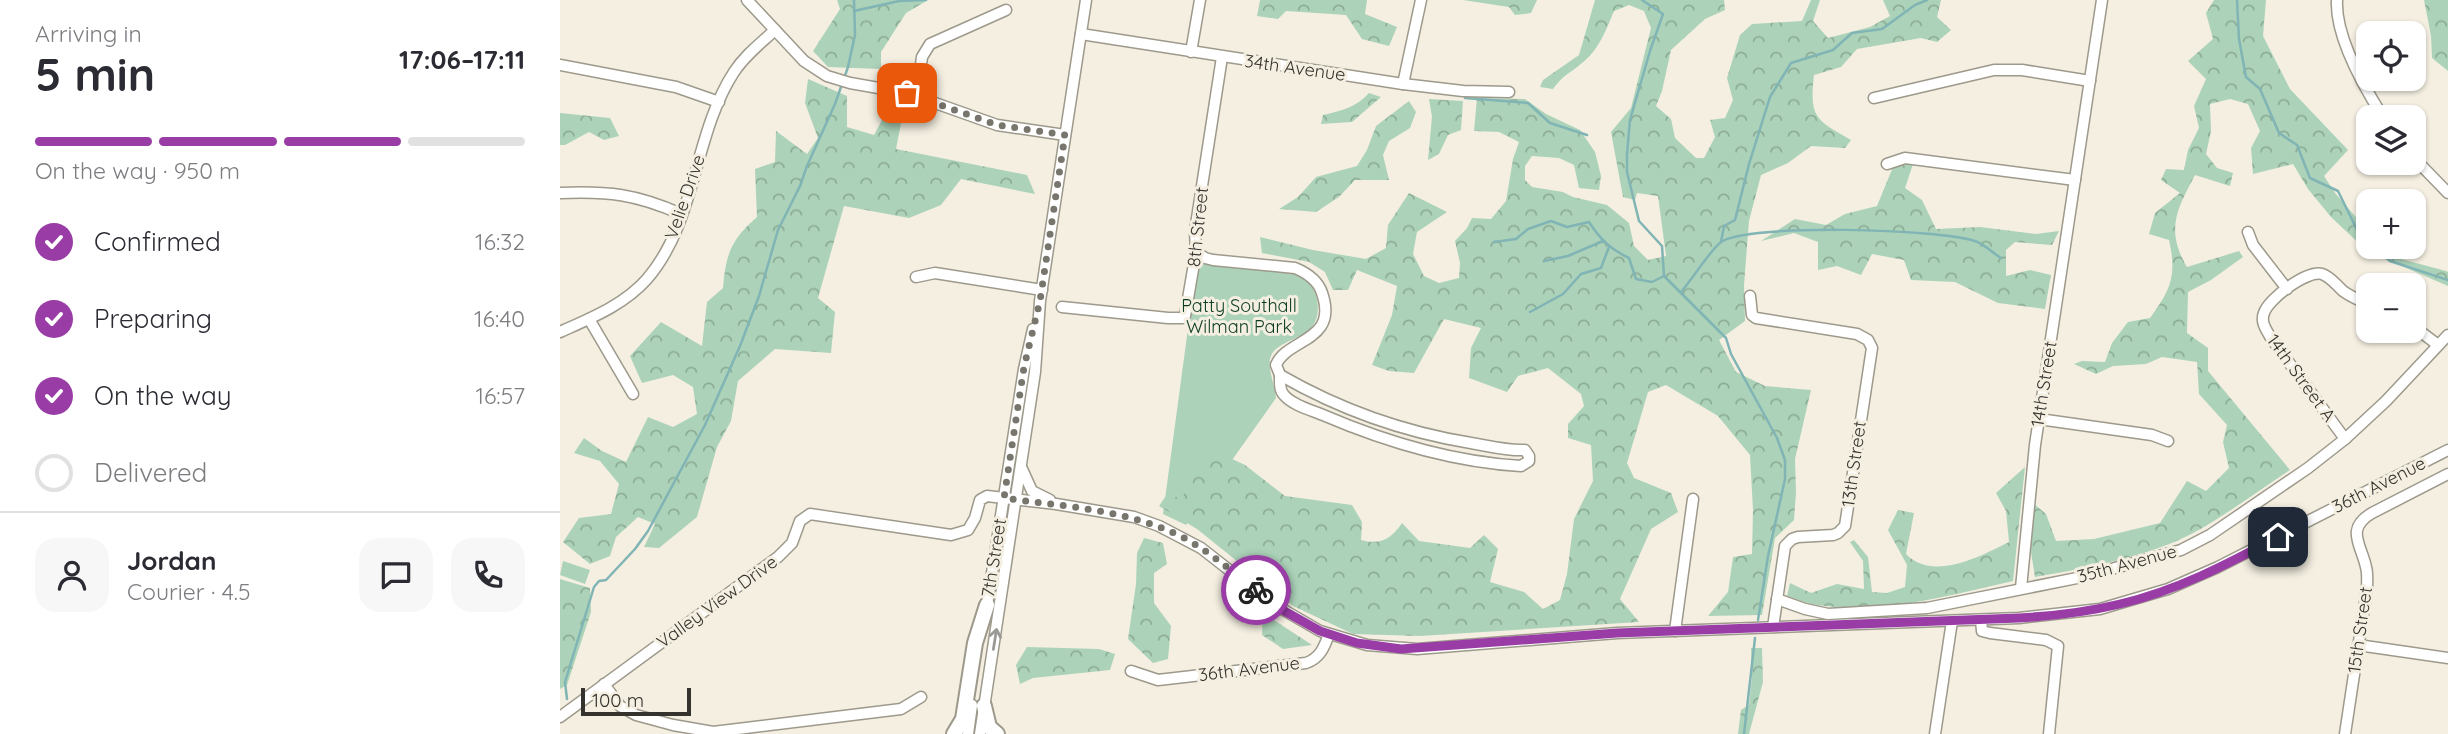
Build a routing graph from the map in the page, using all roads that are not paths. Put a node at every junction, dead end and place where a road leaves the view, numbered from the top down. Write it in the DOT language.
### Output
graph roads {
  1 [pos="747,0"];
  2 [pos="1086,0"];
  3 [pos="1200,0"];
  4 [pos="1421,0"];
  5 [pos="2102,0"];
  6 [pos="2337,0"];
  7 [pos="1006,10"];
  8 [pos="775,30"];
  9 [pos="1081,34"];
  10 [pos="1191,52"];
  11 [pos="1222,57"];
  12 [pos="560,65"];
  13 [pos="2090,81"];
  14 [pos="1403,84"];
  15 [pos="1509,92"];
  16 [pos="916,95"];
  17 [pos="1874,98"];
  18 [pos="719,102"];
  19 [pos="2376,105"];
  20 [pos="1065,135"];
  21 [pos="1887,164"];
  22 [pos="2426,170"];
  23 [pos="2075,180"];
  24 [pos="560,193"];
  25 [pos="2448,193"];
  26 [pos="681,214"];
  27 [pos="2248,232"];
  28 [pos="1196,252"];
  29 [pos="916,277"];
  30 [pos="2287,289"];
  31 [pos="1042,290"];
  32 [pos="1750,296"];
  33 [pos="2356,299"];
  34 [pos="1040,301"];
  35 [pos="1062,307"];
  36 [pos="589,319"];
  37 [pos="560,332"];
  38 [pos="2448,335"];
  39 [pos="2426,336"];
  40 [pos="2438,345"];
  41 [pos="1280,375"];
  42 [pos="633,394"];
  43 [pos="2039,419"];
  44 [pos="1396,426"];
  45 [pos="1385,439"];
  46 [pos="2345,439"];
  47 [pos="2168,441"];
  48 [pos="2448,450"];
  49 [pos="1021,467"];
  50 [pos="2448,474"];
  51 [pos="1004,498"];
  52 [pos="1693,499"];
  53 [pos="1016,500"];
  54 [pos="1056,504"];
  55 [pos="2358,527"];
  56 [pos="2021,589"];
  57 [pos="1777,599"];
  58 [pos="987,605"];
  59 [pos="1981,620"];
  60 [pos="1952,621"];
  61 [pos="1773,627"];
  62 [pos="1675,631"];
  63 [pos="1329,635"];
  64 [pos="2358,645"];
  65 [pos="2448,658"];
  66 [pos="1131,671"];
  67 [pos="604,684"];
  68 [pos="921,697"];
  69 [pos="984,706"];
  70 [pos="560,717"];
  71 [pos="954,734"];
  72 [pos="968,734"];
  73 [pos="980,734"];
  74 [pos="997,734"];
  75 [pos="1935,734"];
  76 [pos="2049,734"];
  77 [pos="2345,734"];
  1 -- 8 [label="street"];
  2 -- 9 [label="street, 7th Street"];
  3 -- 10 [label="street"];
  4 -- 14 [label="street"];
  5 -- 13 [label="street, 14th Street"];
  6 -- 19 [label="street"];
  7 -- 16 [label="street"];
  8 -- 16 [label="street"];
  8 -- 18 [label="street, Velie Drive"];
  9 -- 10 [label="street, 34th Avenue"];
  9 -- 20 [label="street, 7th Street"];
  10 -- 11 [label="street, 34th Avenue"];
  11 -- 14 [label="street, 34th Avenue"];
  11 -- 28 [label="street, 8th Street"];
  12 -- 18 [label="street"];
  13 -- 17 [label="street"];
  13 -- 23 [label="street, 14th Street"];
  14 -- 15 [label="street, 34th Avenue"];
  16 -- 20 [label="street"];
  18 -- 26 [label="street, Velie Drive"];
  20 -- 31 [label="street, 7th Street"];
  21 -- 23 [label="street"];
  22 -- 25 [label="street"];
  23 -- 43 [label="street, 14th Street"];
  24 -- 26 [label="street"];
  26 -- 36 [label="street, Velie Drive"];
  27 -- 30 [label="street"];
  28 -- 35 [label="street, 8th Street"];
  28 -- 41 [label="street"];
  29 -- 31 [label="street"];
  30 -- 33 [label="street"];
  30 -- 46 [label="street, 14th Street A"];
  31 -- 34 [label="street, 7th Street"];
  32 -- 57 [label="street, 13th Street"];
  34 -- 49 [label="street, 7th Street"];
  34 -- 51 [label="street, 7th Street"];
  36 -- 37 [label="street, Velie Drive"];
  36 -- 42 [label="street"];
  38 -- 40 [label="street, 35th Avenue"];
  39 -- 40 [label="street"];
  40 -- 46 [label="street, 35th Avenue"];
  41 -- 44 [label="street"];
  41 -- 45 [label="street"];
  43 -- 47 [label="street"];
  43 -- 56 [label="street, 14th Street"];
  44 -- 45 [label="street"];
  44 -- 45 [label="street"];
  46 -- 56 [label="street, 35th Avenue"];
  48 -- 59 [label="street, 36th Avenue"];
  49 -- 53 [label="street, 7th Street"];
  49 -- 54 [label="street"];
  50 -- 55 [label="street, 36th Avenue"];
  51 -- 53 [label="street"];
  51 -- 58 [label="street, 7th Street"];
  51 -- 67 [label="street, Valley View Drive"];
  52 -- 62 [label="street"];
  53 -- 54 [label="street"];
  69 -- 53 [label="street, 7th Street, one-way"];
  54 -- 63 [label="street"];
  55 -- 64 [label="street, 15th Street"];
  56 -- 57 [label="street, 35th Avenue"];
  57 -- 61 [label="street, 13th Street"];
  58 -- 71 [label="highway"];
  58 -- 72 [label="street, 7th Street"];
  59 -- 60 [label="street, 36th Avenue"];
  59 -- 76 [label="street"];
  60 -- 61 [label="street, 36th Avenue"];
  60 -- 75 [label="street"];
  61 -- 62 [label="street, 36th Avenue"];
  62 -- 63 [label="street, 36th Avenue"];
  63 -- 66 [label="street, 36th Avenue"];
  64 -- 65 [label="street"];
  64 -- 77 [label="street, 15th Street"];
  67 -- 68 [label="street"];
  67 -- 70 [label="street, Valley View Drive"];
  69 -- 73 [label="street, 7th Street"];
  69 -- 74 [label="highway"];
}
